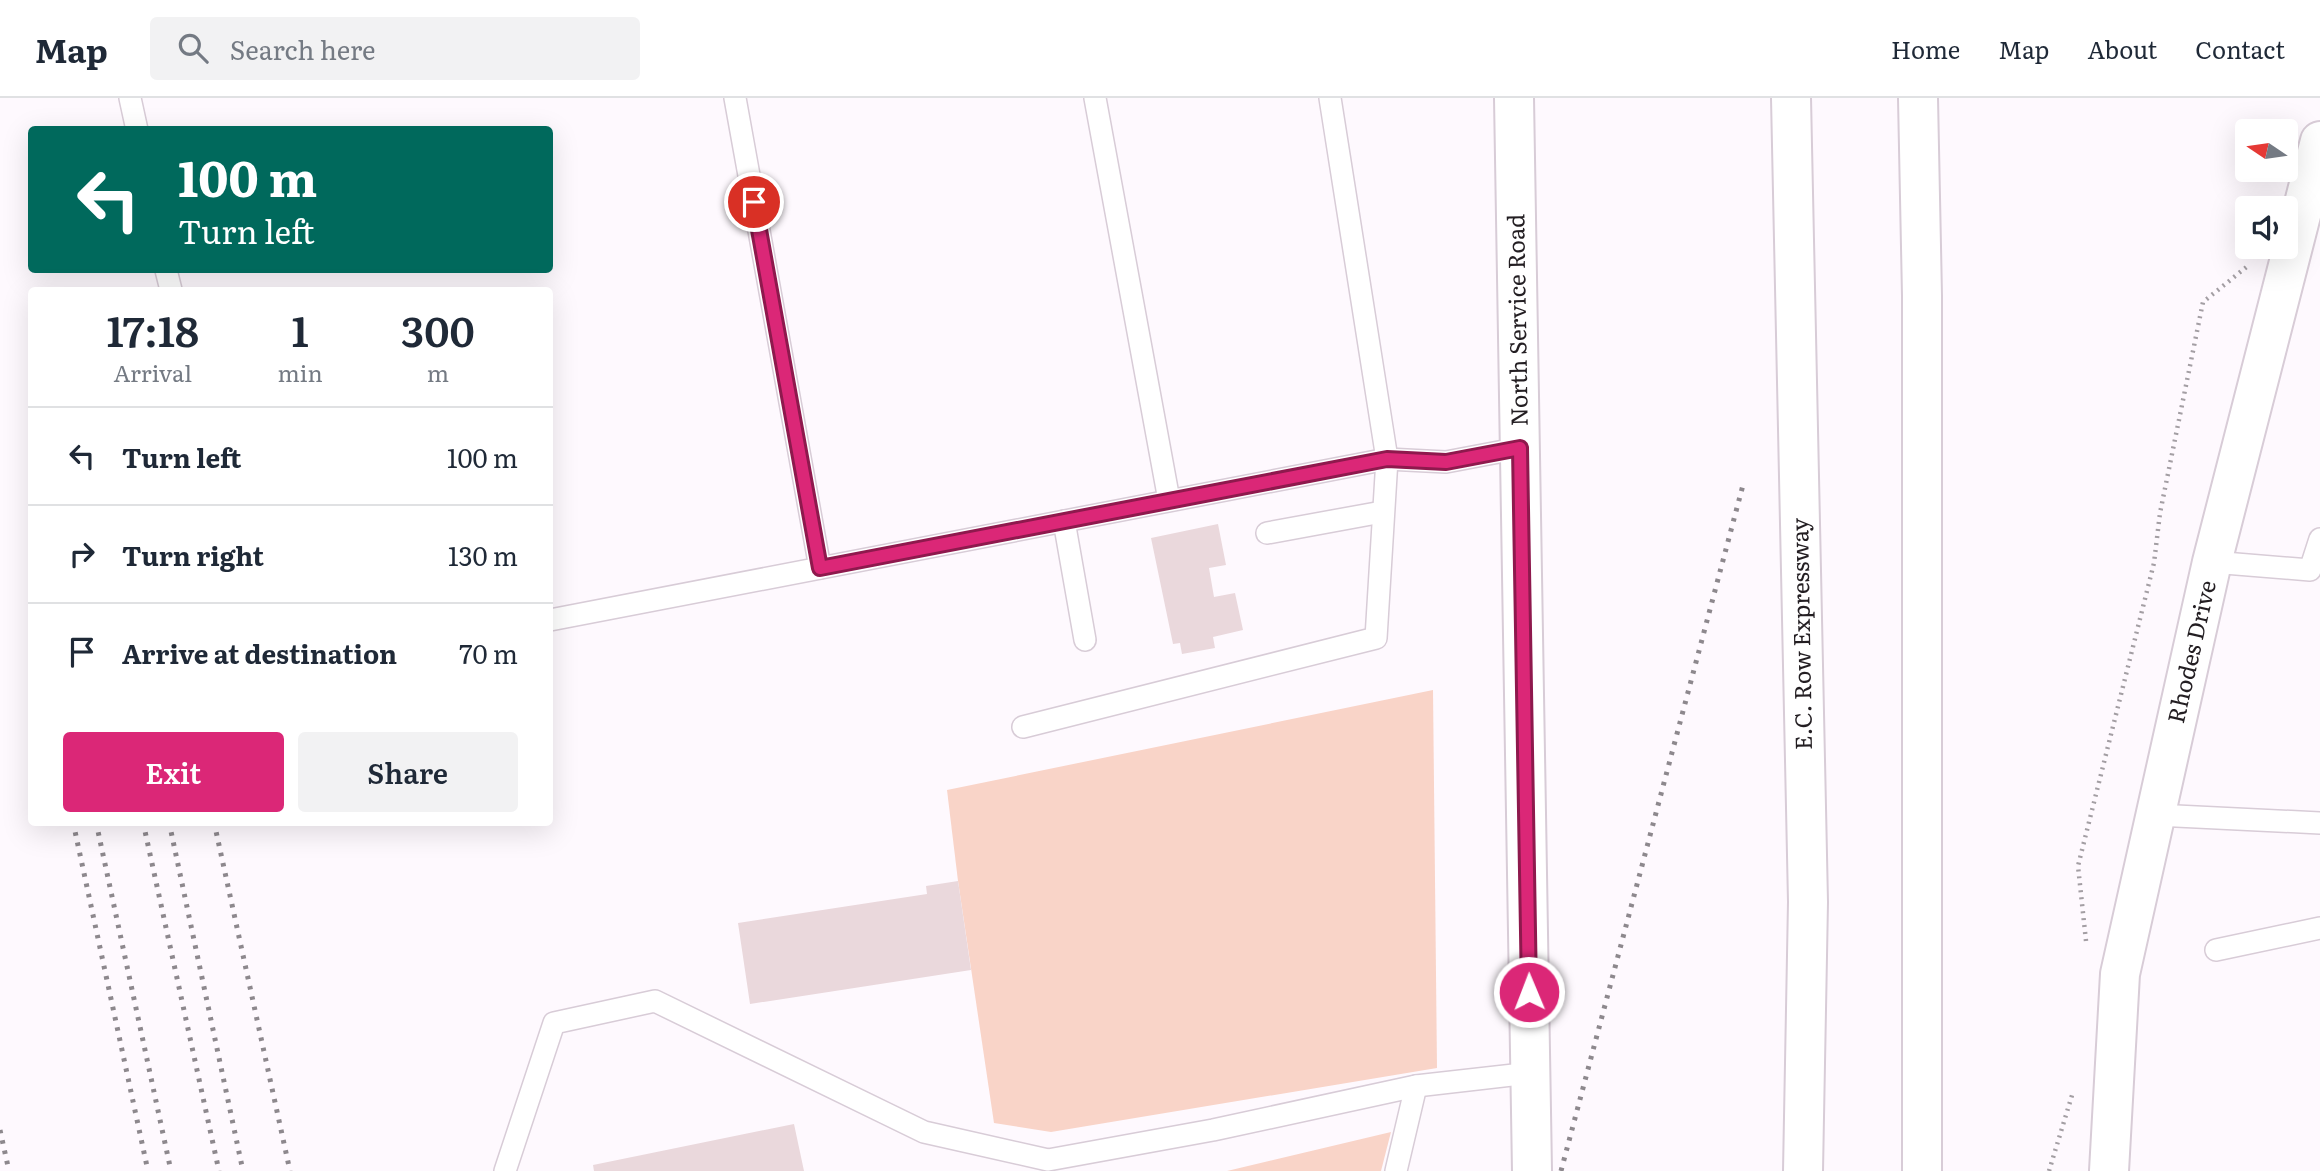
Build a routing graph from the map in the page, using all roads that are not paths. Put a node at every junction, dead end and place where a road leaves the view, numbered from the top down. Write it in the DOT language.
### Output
graph roads {
  1 [pos="130,98"];
  2 [pos="735,98"];
  3 [pos="1095,98"];
  4 [pos="1330,98"];
  5 [pos="1514,98"];
  6 [pos="1791,98"];
  7 [pos="1918,98"];
  8 [pos="136,126"];
  9 [pos="2320,141"];
  10 [pos="1520,448"];
  11 [pos="1387,459"];
  12 [pos="1169,500"];
  13 [pos="1382,512"];
  14 [pos="1064,521"];
  15 [pos="1267,533"];
  16 [pos="2320,539"];
  17 [pos="2213,562"];
  18 [pos="820,568"];
  19 [pos="553,619"];
  20 [pos="1085,640"];
  21 [pos="1023,727"];
  22 [pos="2156,815"];
  23 [pos="2320,823"];
  24 [pos="2320,928"];
  25 [pos="2216,950"];
  26 [pos="1530,1073"];
  27 [pos="1416,1086"];
  28 [pos="505,1171"];
  29 [pos="1396,1171"];
  30 [pos="1532,1171"];
  31 [pos="1803,1171"];
  32 [pos="1922,1171"];
  33 [pos="2109,1171"];
  1 -- 8 [label="lane"];
  2 -- 18 [label="lane"];
  3 -- 12 [label="lane"];
  4 -- 11 [label="lane"];
  5 -- 10 [label="main road, North Service Road"];
  6 -- 31 [label="main road, E.C. Row Expressway"];
  7 -- 32 [label="main road"];
  9 -- 17 [label="main road, Rhodes Drive"];
  10 -- 11 [label="lane"];
  10 -- 26 [label="main road, North Service Road"];
  11 -- 12 [label="lane"];
  11 -- 13 [label="lane"];
  12 -- 14 [label="lane"];
  13 -- 15 [label="lane"];
  13 -- 21 [label="lane"];
  14 -- 18 [label="lane"];
  14 -- 20 [label="lane"];
  16 -- 17 [label="lane"];
  17 -- 22 [label="main road, Rhodes Drive"];
  18 -- 19 [label="lane"];
  22 -- 23 [label="lane"];
  22 -- 33 [label="main road, Rhodes Drive"];
  24 -- 25 [label="lane"];
  26 -- 27 [label="lane"];
  26 -- 30 [label="main road, North Service Road"];
  27 -- 28 [label="lane"];
  27 -- 29 [label="lane"];
}
